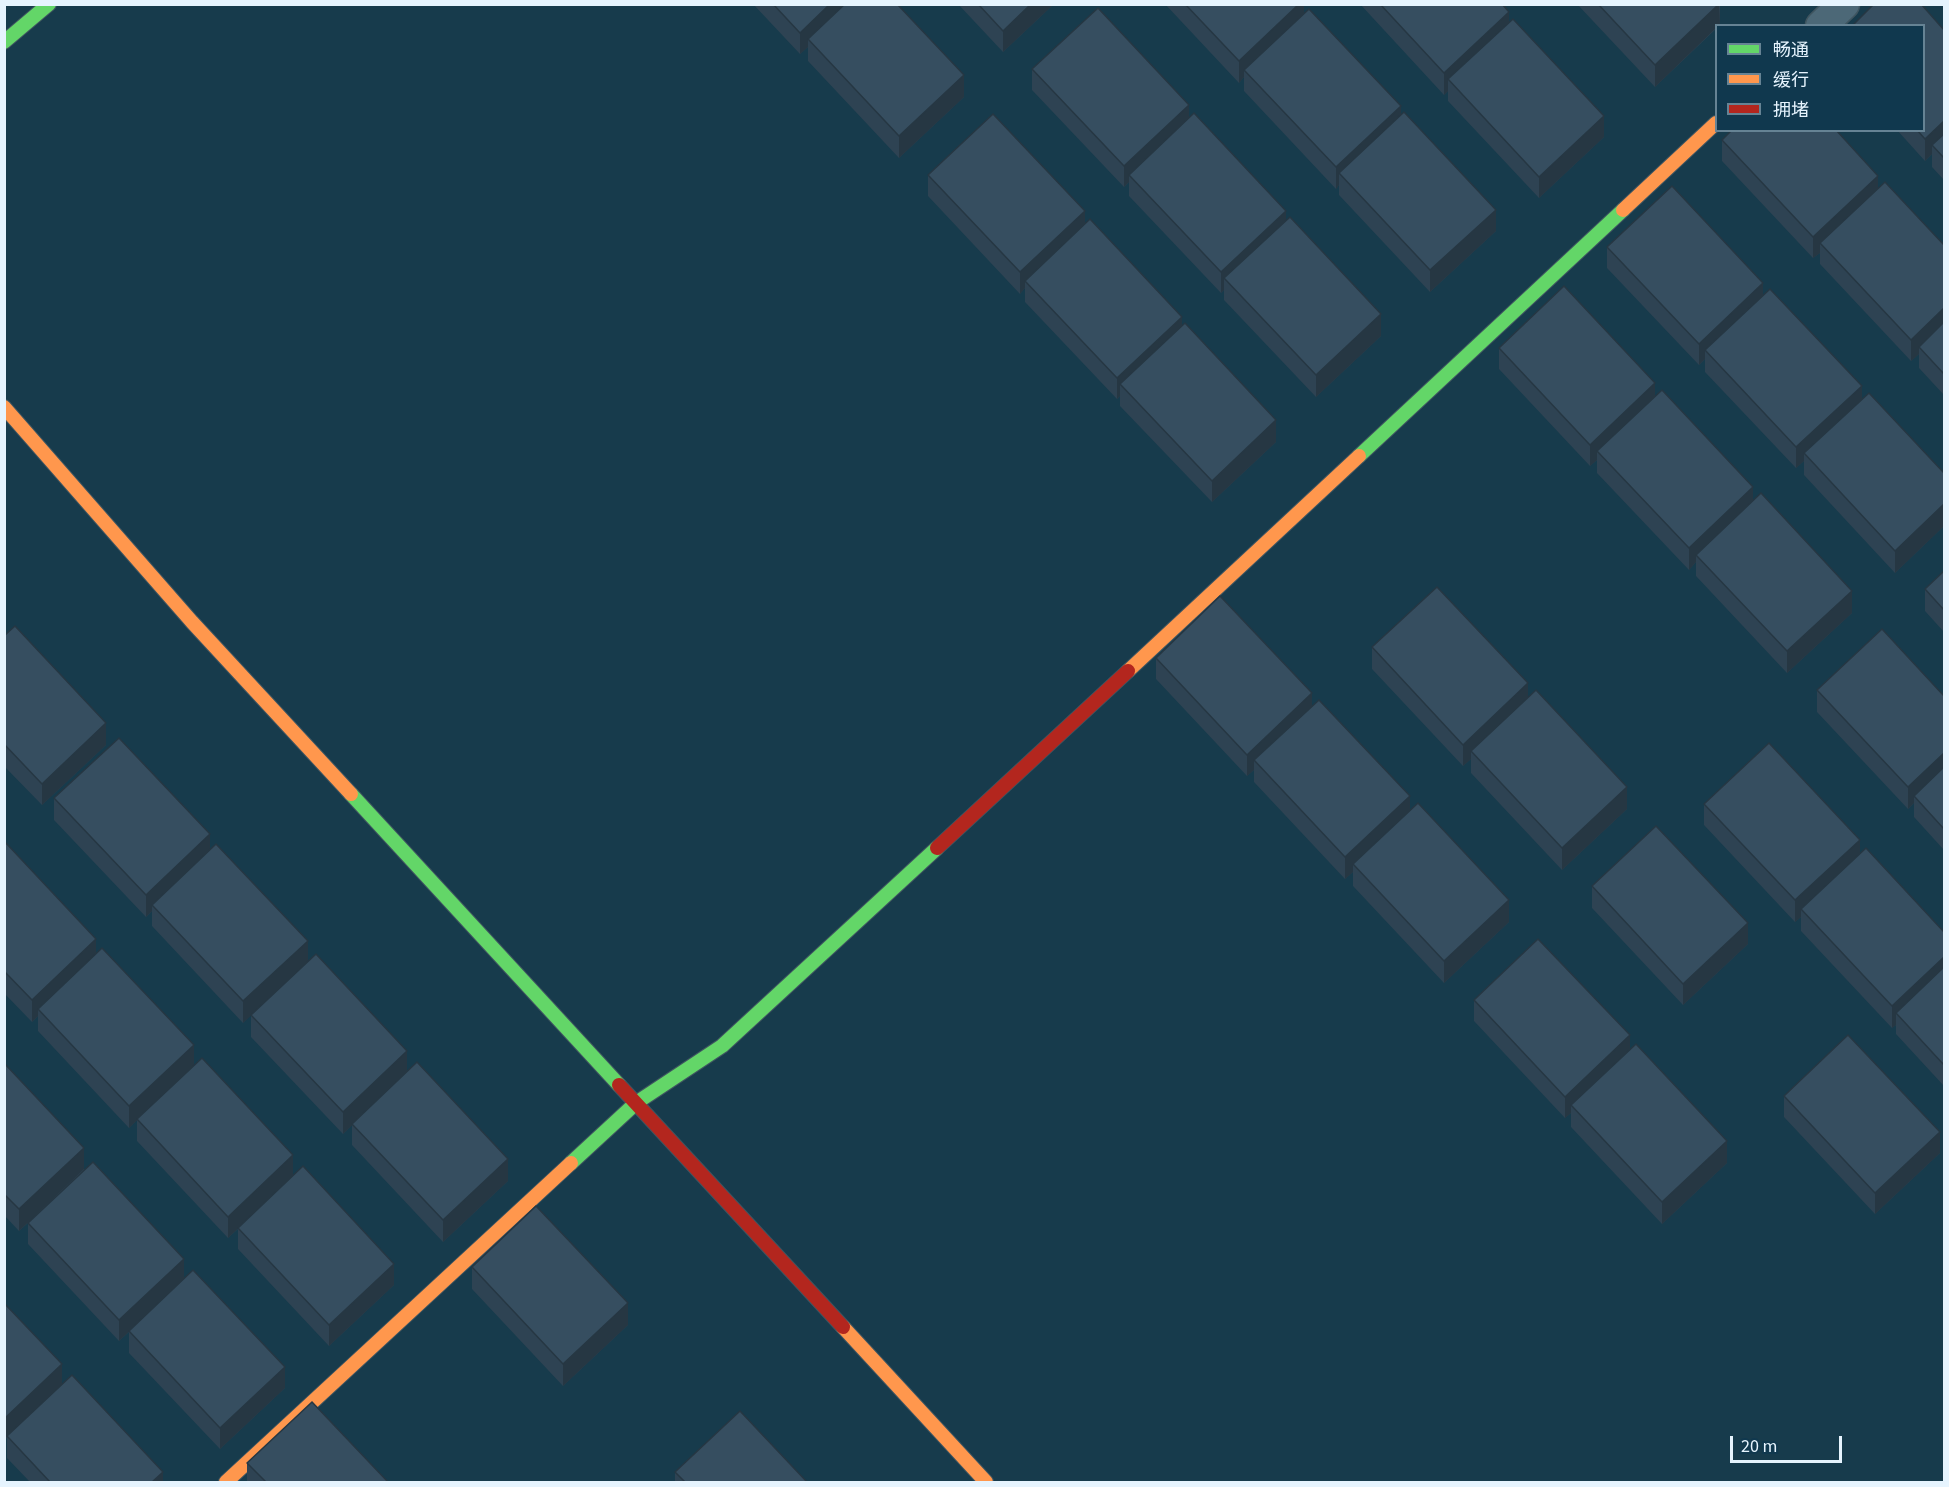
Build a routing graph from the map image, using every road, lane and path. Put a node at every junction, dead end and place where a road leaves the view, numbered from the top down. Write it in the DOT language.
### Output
graph roads {
  1 [pos="49,4"];
  2 [pos="1844,4"];
  3 [pos="1823,24"];
  4 [pos="4,42"];
  5 [pos="1715,124"];
  6 [pos="4,406"];
  7 [pos="636,1103"];
  8 [pos="226,1482"];
  9 [pos="986,1482"];
  1 -- 4 [label="main road"];
  2 -- 3 [label="street"];
  5 -- 7 [label="main road"];
  6 -- 7 [label="main road"];
  7 -- 8 [label="main road"];
  7 -- 9 [label="main road"];
}
